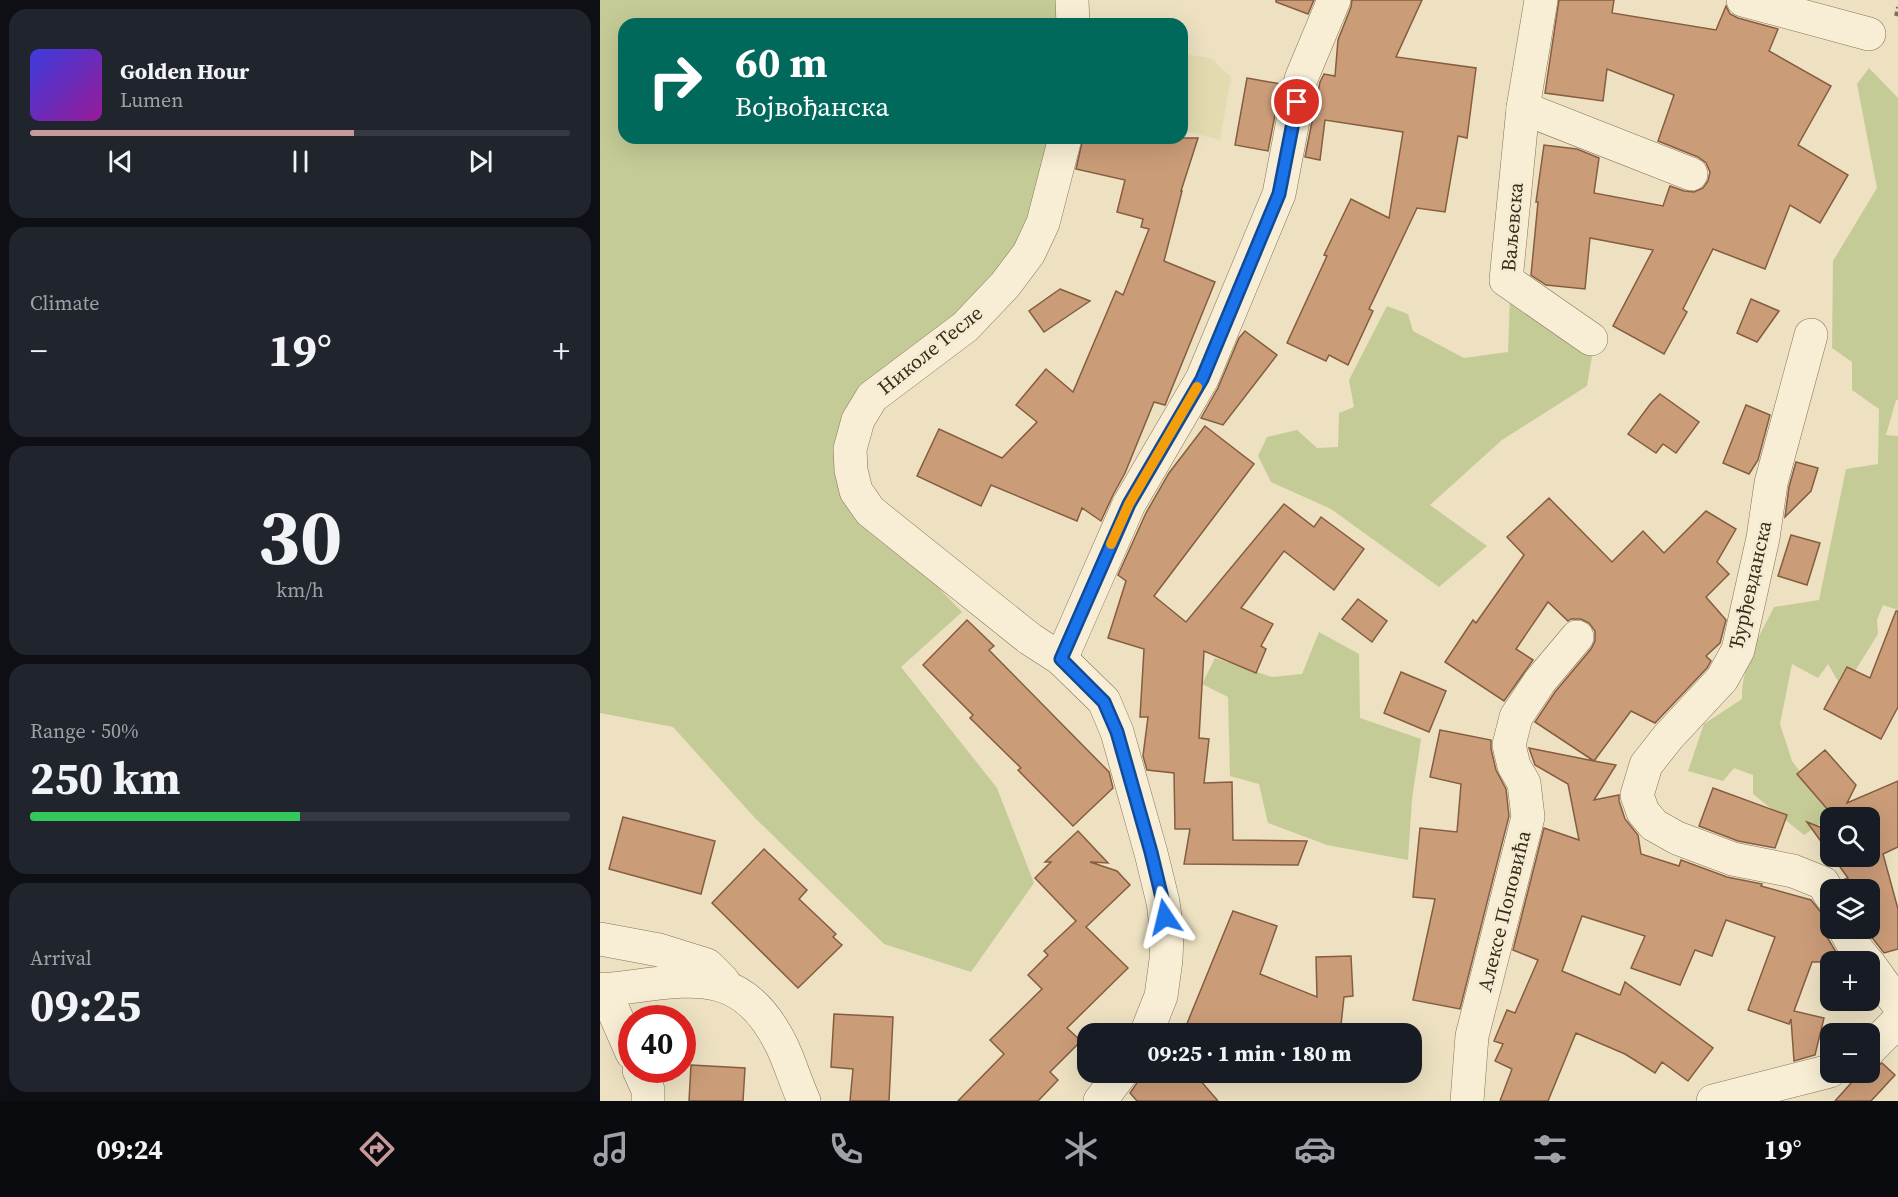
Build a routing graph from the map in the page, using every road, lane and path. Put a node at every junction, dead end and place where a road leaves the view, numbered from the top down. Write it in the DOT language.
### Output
graph roads {
  1 [pos="1072,0"];
  2 [pos="1334,0"];
  3 [pos="1541,0"];
  4 [pos="1743,0"];
  5 [pos="1073,18"];
  6 [pos="1869,34"];
  7 [pos="1523,108"];
  8 [pos="1063,144"];
  9 [pos="1691,174"];
  10 [pos="1811,334"];
  11 [pos="1591,339"];
  12 [pos="1577,637"];
  13 [pos="1061,659"];
  14 [pos="1820,881"];
  15 [pos="600,939"];
  16 [pos="1880,979"];
  17 [pos="729,987"];
  18 [pos="602,989"];
  19 [pos="1898,1004"];
  20 [pos="1898,1021"];
  21 [pos="618,1023"];
  22 [pos="1150,1023"];
  23 [pos="1880,1039"];
  24 [pos="1820,1074"];
  25 [pos="645,1083"];
  26 [pos="1114,1083"];
  27 [pos="648,1101"];
  28 [pos="804,1101"];
  29 [pos="1100,1101"];
  30 [pos="1467,1101"];
  31 [pos="1713,1101"];
  1 -- 5 [label="street"];
  2 -- 13 [label="street"];
  3 -- 7 [label="street, Ваљевска"];
  4 -- 6 [label="street"];
  7 -- 9 [label="street"];
  7 -- 11 [label="street, Ваљевска"];
  8 -- 13 [label="street, Николе Тесле"];
  10 -- 14 [label="street, Ђурђевданска"];
  12 -- 30 [label="street, Алексе Поповића"];
  13 -- 22 [label="street, Николе Тесле"];
  15 -- 17 [label="street"];
  16 -- 19 [label="street"];
  17 -- 18 [label="street"];
  17 -- 28 [label="street"];
  18 -- 21 [label="street"];
  20 -- 23 [label="street"];
  24 -- 31 [label="street"];
  25 -- 27 [label="street"];
  26 -- 29 [label="street"];
}
